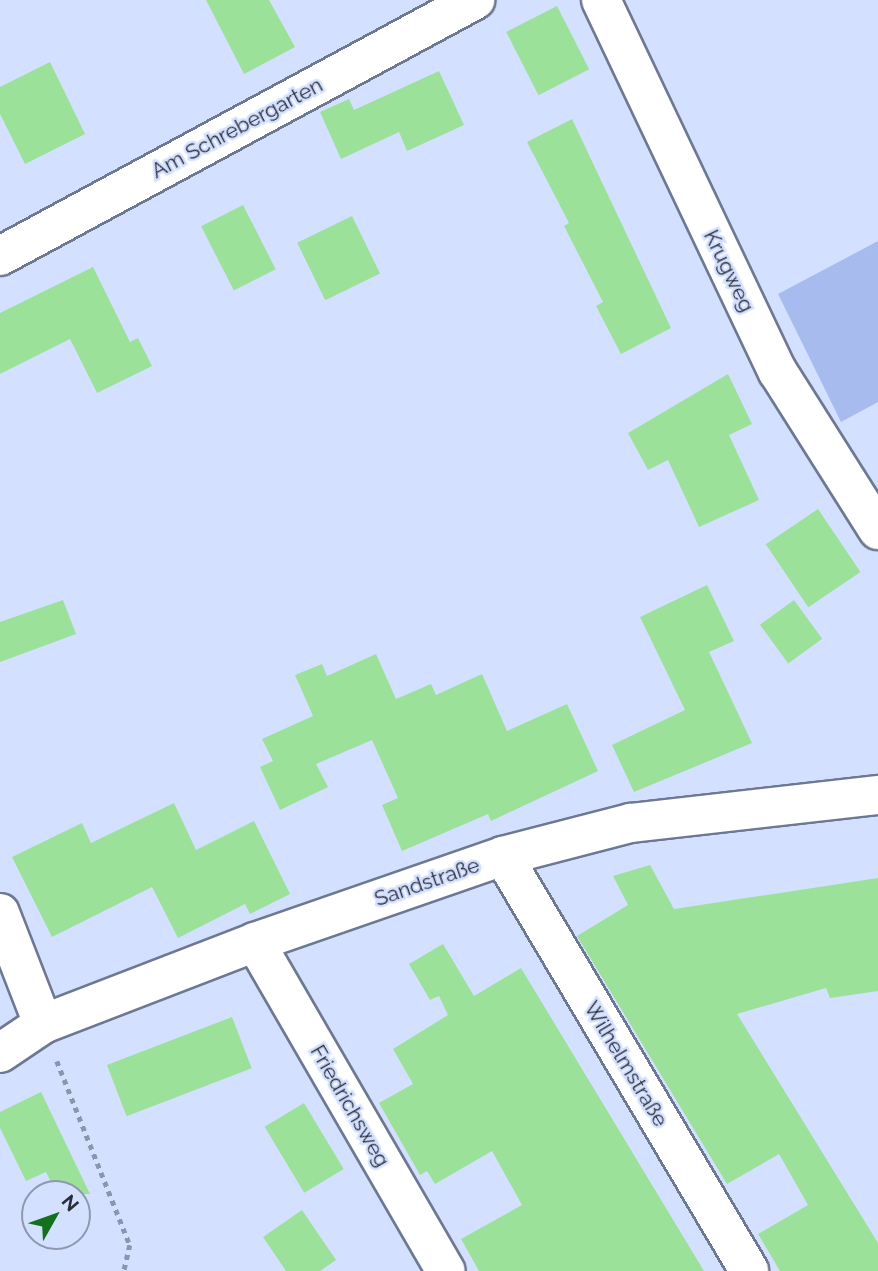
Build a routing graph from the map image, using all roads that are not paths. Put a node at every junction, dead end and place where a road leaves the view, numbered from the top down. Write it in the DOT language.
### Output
graph roads {
  1 [pos="475,0"];
  2 [pos="601,0"];
  3 [pos="0,256"];
  4 [pos="878,530"];
  5 [pos="878,794"];
  6 [pos="503,856"];
  7 [pos="0,913"];
  8 [pos="255,942"];
  9 [pos="43,1024"];
  10 [pos="0,1053"];
  11 [pos="446,1271"];
  12 [pos="750,1271"];
  1 -- 3 [label="street, Am Schrebergarten"];
  2 -- 4 [label="street, Krugweg"];
  5 -- 6 [label="street, Sandstraße"];
  6 -- 8 [label="street, Sandstraße"];
  6 -- 12 [label="street, Wilhelmstraße"];
  7 -- 9 [label="street"];
  8 -- 9 [label="street, Sandstraße"];
  8 -- 11 [label="street, Friedrichsweg"];
  9 -- 10 [label="street, Sandstraße"];
}
